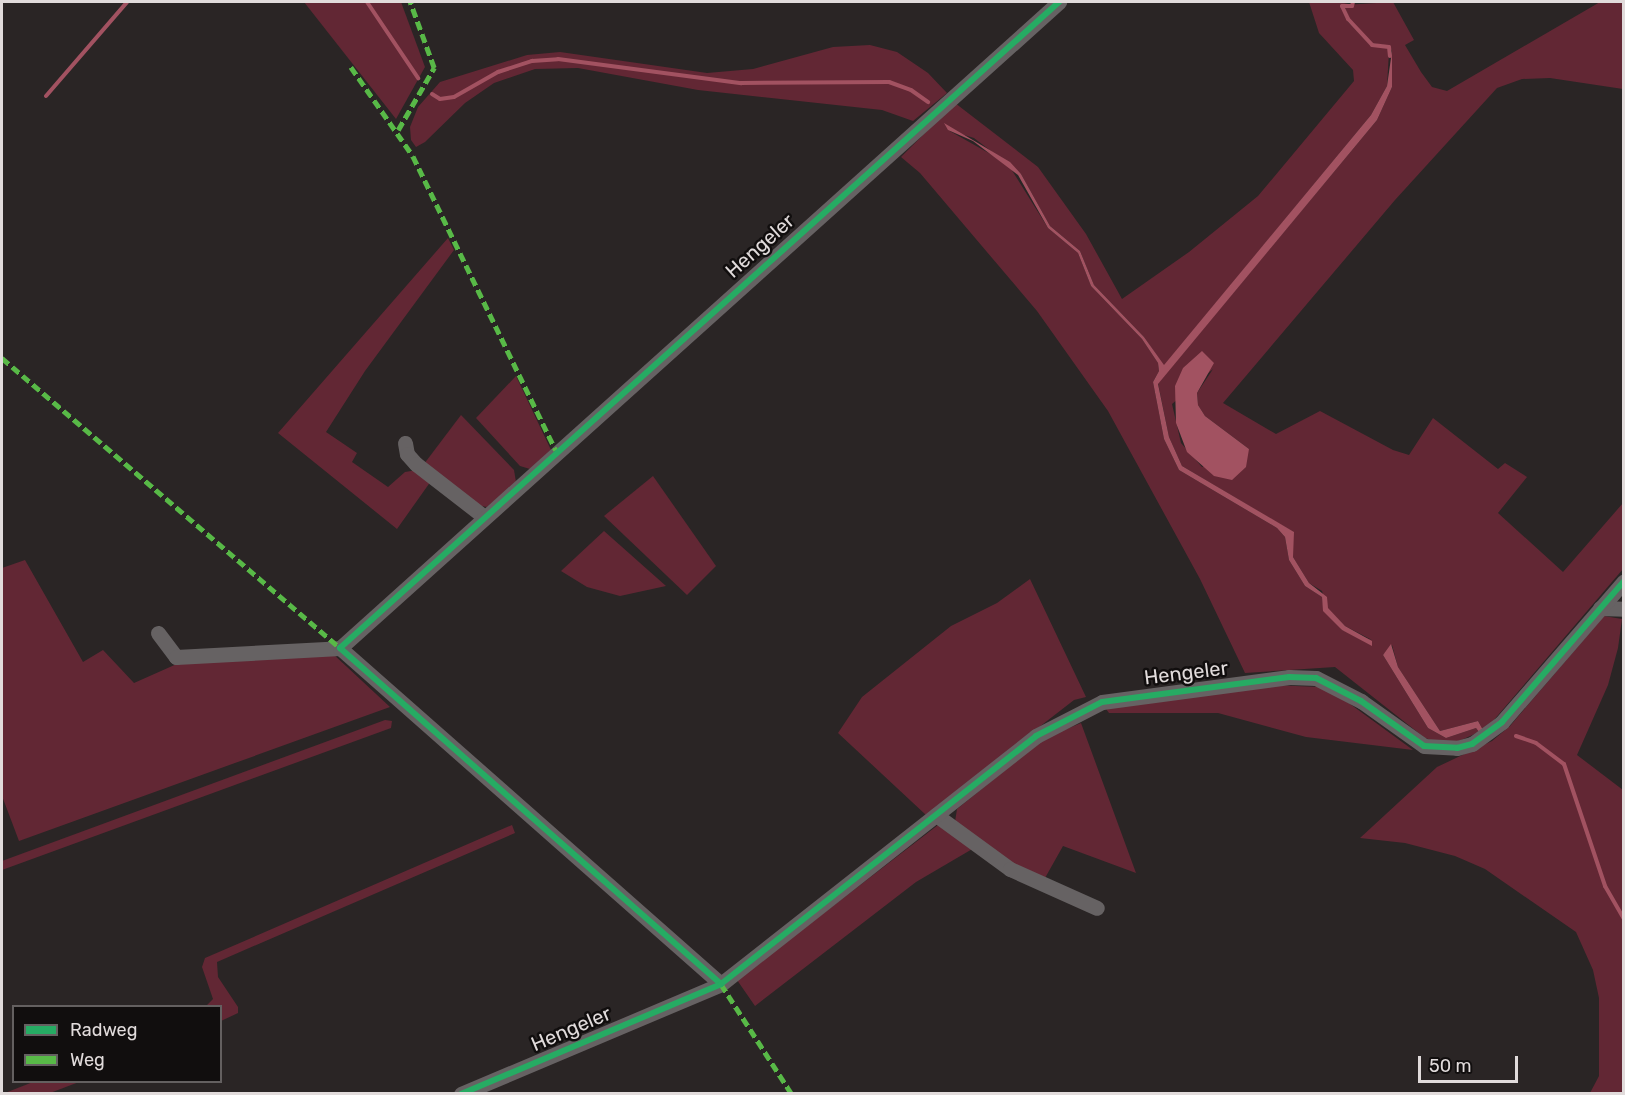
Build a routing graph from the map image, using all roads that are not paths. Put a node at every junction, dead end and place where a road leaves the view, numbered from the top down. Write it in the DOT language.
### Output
graph roads {
  1 [pos="1059,2"];
  2 [pos="405,444"];
  3 [pos="483,516"];
  4 [pos="1623,581"];
  5 [pos="1600,608"];
  6 [pos="1623,609"];
  7 [pos="158,633"];
  8 [pos="340,648"];
  9 [pos="936,814"];
  10 [pos="1097,908"];
  11 [pos="721,984"];
  12 [pos="461,1094"];
  1 -- 3 [label="street, Hengeler"];
  2 -- 3 [label="street"];
  3 -- 8 [label="street, Hengeler"];
  4 -- 5 [label="street, Hengeler"];
  5 -- 6 [label="street"];
  5 -- 9 [label="street, Hengeler"];
  7 -- 8 [label="street"];
  8 -- 11 [label="street"];
  9 -- 10 [label="street"];
  9 -- 11 [label="street, Hengeler"];
  11 -- 12 [label="street, Hengeler"];
}
